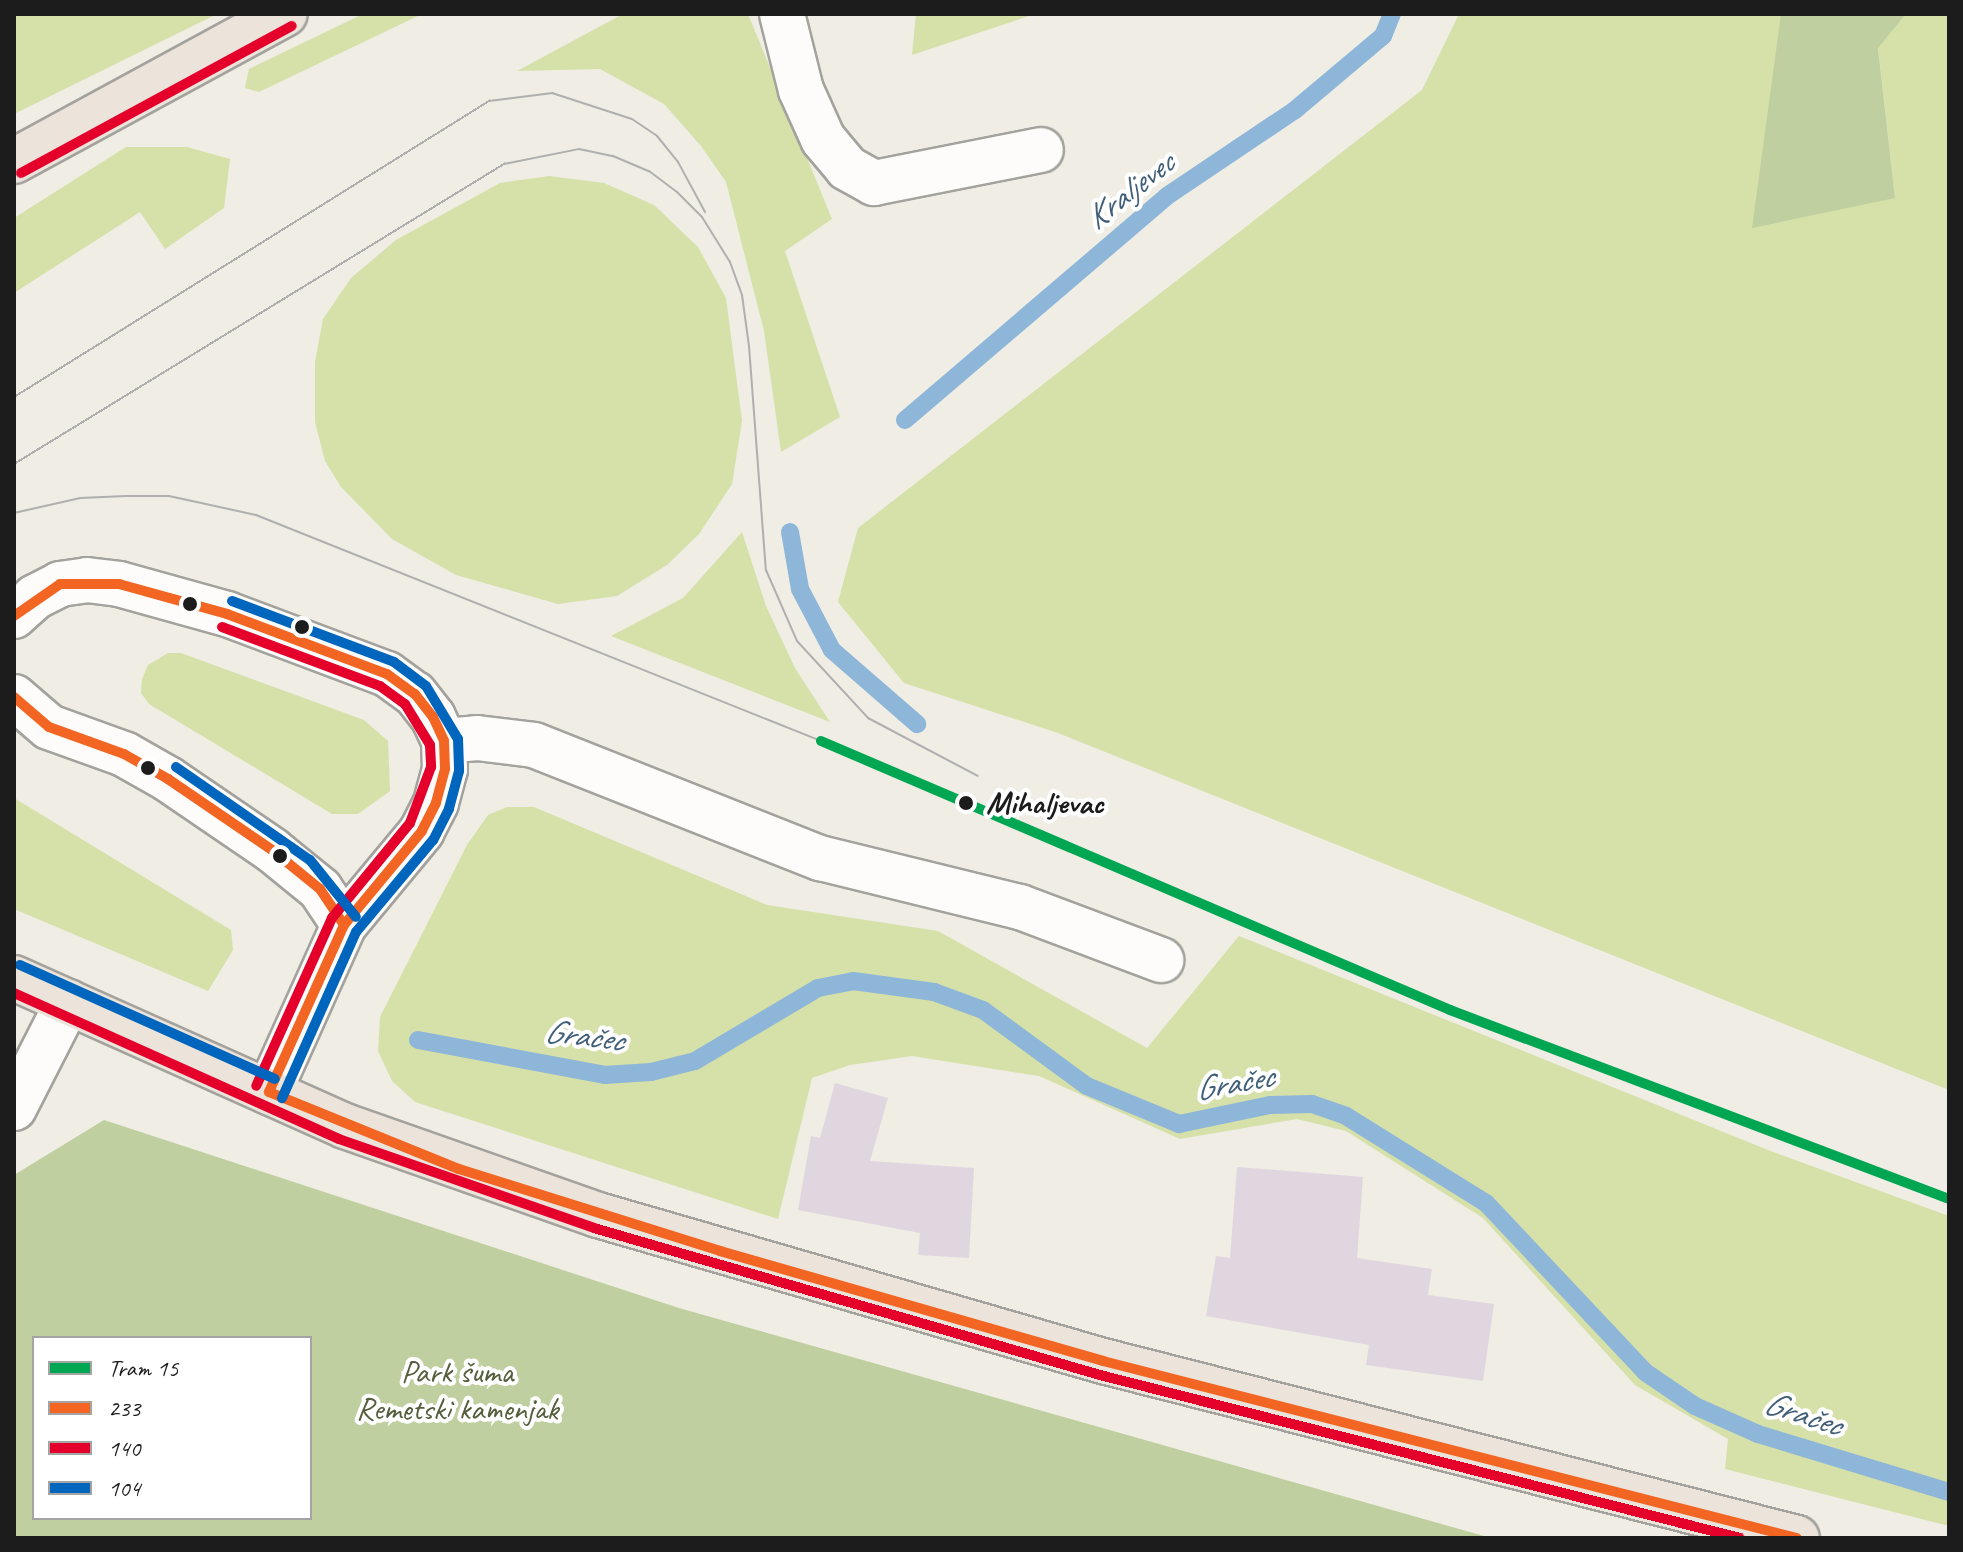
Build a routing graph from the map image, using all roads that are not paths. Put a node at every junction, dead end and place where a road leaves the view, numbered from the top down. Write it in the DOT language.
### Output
graph roads {
  1 [pos="285,14"];
  2 [pos="782,14"];
  3 [pos="1041,150"];
  4 [pos="14,161"];
  5 [pos="14,616"];
  6 [pos="14,697"];
  7 [pos="444,741"];
  8 [pos="344,925"];
  9 [pos="1161,960"];
  10 [pos="14,978"];
  11 [pos="68,1002"];
  12 [pos="269,1092"];
  13 [pos="14,1108"];
  14 [pos="1797,1538"];
  1 -- 4 [label="main road"];
  2 -- 3 [label="street"];
  5 -- 7 [label="street"];
  6 -- 8 [label="street"];
  7 -- 8 [label="street"];
  7 -- 9 [label="street"];
  8 -- 12 [label="street"];
  10 -- 11 [label="main road"];
  11 -- 12 [label="main road"];
  11 -- 13 [label="street"];
  12 -- 14 [label="main road"];
}
